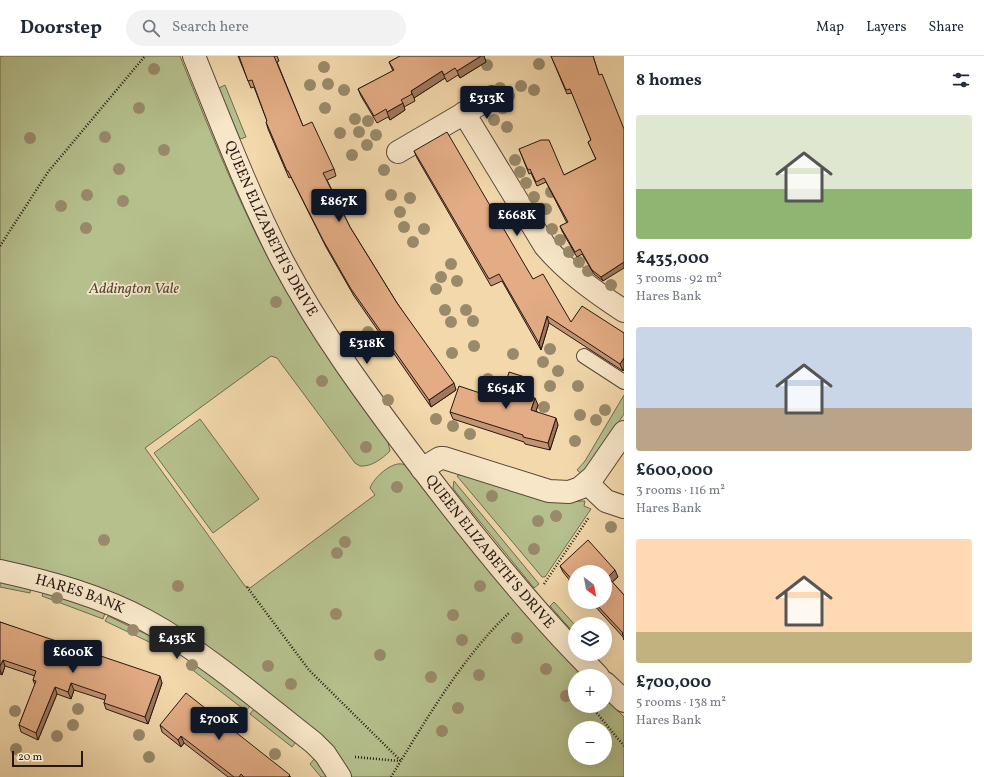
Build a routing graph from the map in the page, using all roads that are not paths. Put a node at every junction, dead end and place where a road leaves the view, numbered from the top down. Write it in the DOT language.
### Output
graph roads {
  1 [pos="194,56"];
  2 [pos="492,97"];
  3 [pos="464,113"];
  4 [pos="398,152"];
  5 [pos="624,311"];
  6 [pos="584,356"];
  7 [pos="624,382"];
  8 [pos="624,432"];
  9 [pos="422,469"];
  10 [pos="594,490"];
  11 [pos="624,507"];
  12 [pos="0,571"];
  13 [pos="568,644"];
  14 [pos="584,661"];
  15 [pos="591,669"];
  16 [pos="612,690"];
  17 [pos="624,701"];
  18 [pos="336,769"];
  1 -- 9 [label="street, QUEEN ELIZABETH'S DRIVE"];
  2 -- 3 [label="street"];
  3 -- 4 [label="street"];
  3 -- 5 [label="street"];
  6 -- 7 [label="lane"];
  8 -- 10 [label="street, QUEEN ELIZABETH'S DRIVE"];
  9 -- 10 [label="street, QUEEN ELIZABETH'S DRIVE"];
  9 -- 13 [label="street, QUEEN ELIZABETH'S DRIVE"];
  10 -- 11 [label="street"];
  12 -- 18 [label="street, HARES BANK"];
  14 -- 15 [label="street, QUEEN ELIZABETH'S DRIVE"];
  16 -- 17 [label="street"];
}
